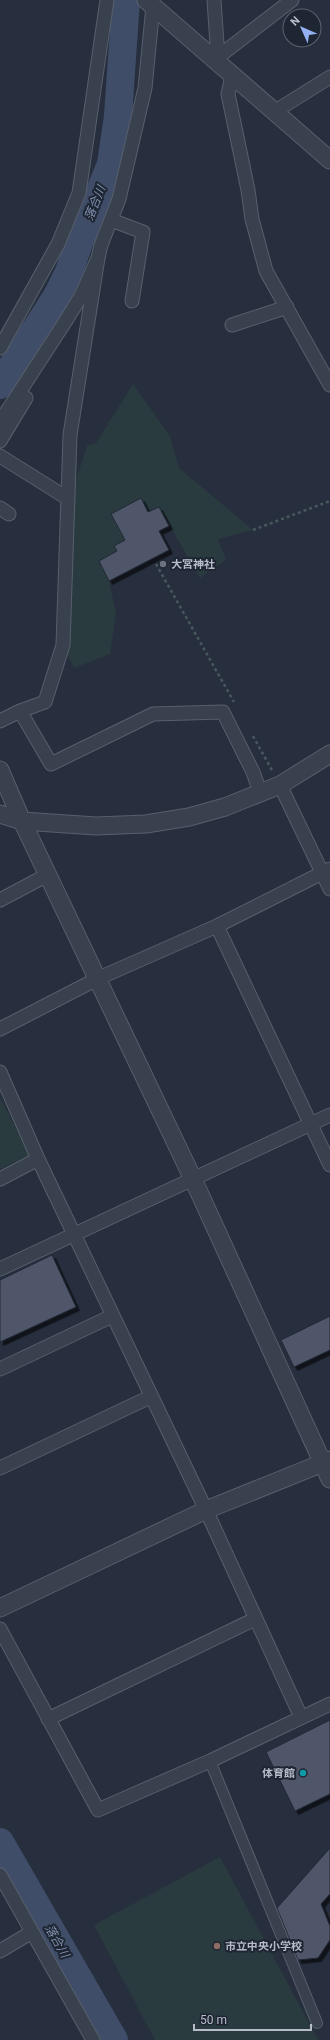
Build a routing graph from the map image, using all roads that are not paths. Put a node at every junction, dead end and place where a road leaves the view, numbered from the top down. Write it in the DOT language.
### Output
graph roads {
  1 [pos="107,0"];
  2 [pos="214,0"];
  3 [pos="292,0"];
  4 [pos="150,3"];
  5 [pos="214,60"];
  6 [pos="232,76"];
  7 [pos="330,78"];
  8 [pos="274,112"];
  9 [pos="330,160"];
  10 [pos="111,220"];
  11 [pos="98,258"];
  12 [pos="132,301"];
  13 [pos="287,307"];
  14 [pos="232,325"];
  15 [pos="0,348"];
  16 [pos="46,353"];
  17 [pos="330,385"];
  18 [pos="0,422"];
  19 [pos="0,441"];
  20 [pos="0,456"];
  21 [pos="67,498"];
  22 [pos="20,711"];
  23 [pos="0,721"];
  24 [pos="330,754"];
  25 [pos="0,770"];
  26 [pos="280,785"];
  27 [pos="260,792"];
  28 [pos="0,814"];
  29 [pos="22,821"];
  30 [pos="326,871"];
  31 [pos="49,874"];
  32 [pos="330,888"];
  33 [pos="0,900"];
  34 [pos="217,926"];
  35 [pos="99,978"];
  36 [pos="0,1029"];
  37 [pos="0,1072"];
  38 [pos="330,1115"];
  39 [pos="311,1124"];
  40 [pos="38,1159"];
  41 [pos="330,1165"];
  42 [pos="0,1179"];
  43 [pos="193,1179"];
  44 [pos="74,1234"];
  45 [pos="0,1269"];
  46 [pos="112,1316"];
  47 [pos="0,1369"];
  48 [pos="150,1397"];
  49 [pos="326,1462"];
  50 [pos="0,1468"];
  51 [pos="330,1479"];
  52 [pos="206,1510"];
  53 [pos="0,1608"];
  54 [pos="255,1619"];
  55 [pos="0,1629"];
  56 [pos="330,1704"];
  57 [pos="48,1718"];
  58 [pos="301,1718"];
  59 [pos="210,1761"];
  60 [pos="0,1875"];
  61 [pos="32,1932"];
  62 [pos="0,1951"];
  63 [pos="317,2023"];
  64 [pos="93,2040"];
  1 -- 15 [label="street"];
  2 -- 5 [label="street"];
  3 -- 5 [label="street"];
  4 -- 5 [label="street"];
  4 -- 10 [label="street"];
  5 -- 6 [label="street"];
  6 -- 8 [label="street"];
  6 -- 13 [label="street"];
  7 -- 8 [label="street"];
  8 -- 9 [label="street"];
  10 -- 11 [label="street"];
  10 -- 12 [label="street"];
  11 -- 16 [label="street"];
  11 -- 21 [label="street"];
  13 -- 14 [label="street"];
  13 -- 17 [label="street"];
  16 -- 18 [label="street"];
  16 -- 19 [label="street"];
  20 -- 21 [label="street"];
  21 -- 22 [label="street"];
  22 -- 23 [label="street"];
  22 -- 27 [label="street"];
  24 -- 26 [label="street"];
  25 -- 29 [label="street"];
  26 -- 27 [label="street"];
  26 -- 30 [label="street"];
  27 -- 29 [label="street"];
  28 -- 29 [label="street"];
  29 -- 31 [label="street"];
  30 -- 32 [label="street"];
  30 -- 34 [label="street"];
  31 -- 33 [label="street"];
  31 -- 35 [label="street"];
  34 -- 35 [label="street"];
  34 -- 39 [label="street"];
  35 -- 36 [label="street"];
  35 -- 43 [label="street"];
  37 -- 40 [label="street"];
  38 -- 39 [label="street"];
  39 -- 41 [label="street"];
  39 -- 43 [label="street"];
  40 -- 42 [label="street"];
  40 -- 44 [label="street"];
  43 -- 44 [label="street"];
  43 -- 49 [label="street"];
  44 -- 45 [label="street"];
  44 -- 46 [label="street"];
  46 -- 47 [label="street"];
  46 -- 48 [label="street"];
  48 -- 50 [label="street"];
  48 -- 52 [label="street"];
  49 -- 51 [label="street"];
  49 -- 52 [label="street"];
  52 -- 53 [label="street"];
  52 -- 54 [label="street"];
  54 -- 57 [label="street"];
  54 -- 58 [label="street"];
  55 -- 57 [label="street"];
  56 -- 58 [label="street"];
  57 -- 59 [label="street"];
  58 -- 59 [label="street"];
  59 -- 63 [label="street"];
  60 -- 61 [label="street"];
  61 -- 62 [label="street"];
  61 -- 64 [label="street"];
}
